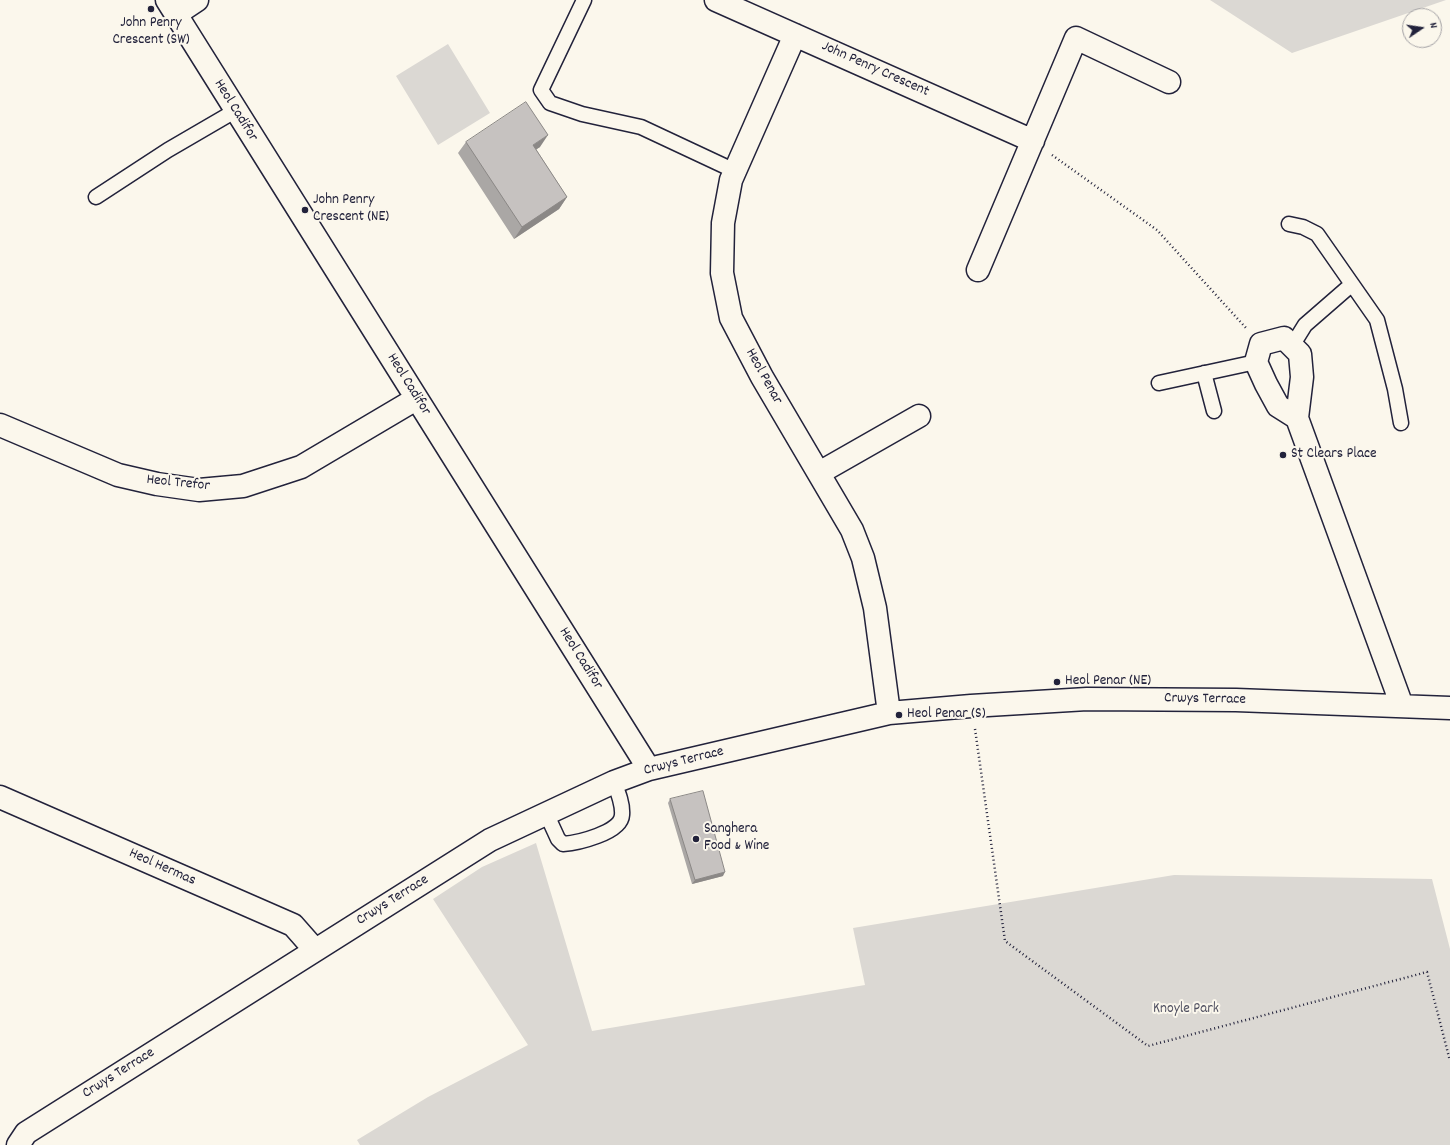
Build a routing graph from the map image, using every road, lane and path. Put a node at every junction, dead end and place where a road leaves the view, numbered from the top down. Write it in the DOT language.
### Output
graph roads {
  1 [pos="197,0"];
  2 [pos="584,0"];
  3 [pos="716,0"];
  4 [pos="171,7"];
  5 [pos="794,35"];
  6 [pos="1169,82"];
  7 [pos="235,111"];
  8 [pos="1033,141"];
  9 [pos="735,171"];
  10 [pos="96,196"];
  11 [pos="1289,224"];
  12 [pos="978,270"];
  13 [pos="1351,285"];
  14 [pos="1292,346"];
  15 [pos="1258,353"];
  16 [pos="1204,373"];
  17 [pos="1159,383"];
  18 [pos="416,399"];
  19 [pos="1214,411"];
  20 [pos="919,416"];
  21 [pos="1297,418"];
  22 [pos="1401,423"];
  23 [pos="0,425"];
  24 [pos="818,473"];
  25 [pos="972,706"];
  26 [pos="1402,706"];
  27 [pos="1450,708"];
  28 [pos="889,713"];
  29 [pos="649,769"];
  30 [pos="614,782"];
  31 [pos="0,797"];
  32 [pos="547,815"];
  33 [pos="315,950"];
  34 [pos="1450,1060"];
  35 [pos="18,1145"];
  1 -- 4 [label="street"];
  2 -- 9 [label="lane"];
  3 -- 5 [label="street, John Penry Crescent"];
  4 -- 7 [label="street, Heol Cadifor"];
  5 -- 8 [label="street, John Penry Crescent"];
  5 -- 9 [label="street, Heol Penar"];
  6 -- 8 [label="street"];
  7 -- 10 [label="lane"];
  7 -- 18 [label="street, Heol Cadifor"];
  8 -- 12 [label="street"];
  8 -- 15 [label="path"];
  9 -- 24 [label="street, Heol Penar"];
  11 -- 13 [label="lane"];
  13 -- 14 [label="lane"];
  13 -- 22 [label="lane"];
  14 -- 15 [label="street"];
  14 -- 21 [label="street"];
  15 -- 16 [label="lane"];
  15 -- 21 [label="street"];
  16 -- 17 [label="lane"];
  16 -- 19 [label="lane"];
  18 -- 23 [label="street, Heol Trefor"];
  18 -- 29 [label="street, Heol Cadifor"];
  20 -- 24 [label="street"];
  21 -- 26 [label="street"];
  24 -- 28 [label="street, Heol Penar"];
  25 -- 26 [label="street, Crwys Terrace"];
  25 -- 28 [label="street, Crwys Terrace"];
  25 -- 34 [label="path"];
  26 -- 27 [label="street, Crwys Terrace"];
  28 -- 29 [label="street, Crwys Terrace"];
  29 -- 30 [label="street, Crwys Terrace"];
  30 -- 32 [label="street, Crwys Terrace"];
  30 -- 32 [label="lane"];
  31 -- 33 [label="street, Heol Hermas"];
  32 -- 33 [label="street, Crwys Terrace"];
  33 -- 35 [label="street, Crwys Terrace"];
}
